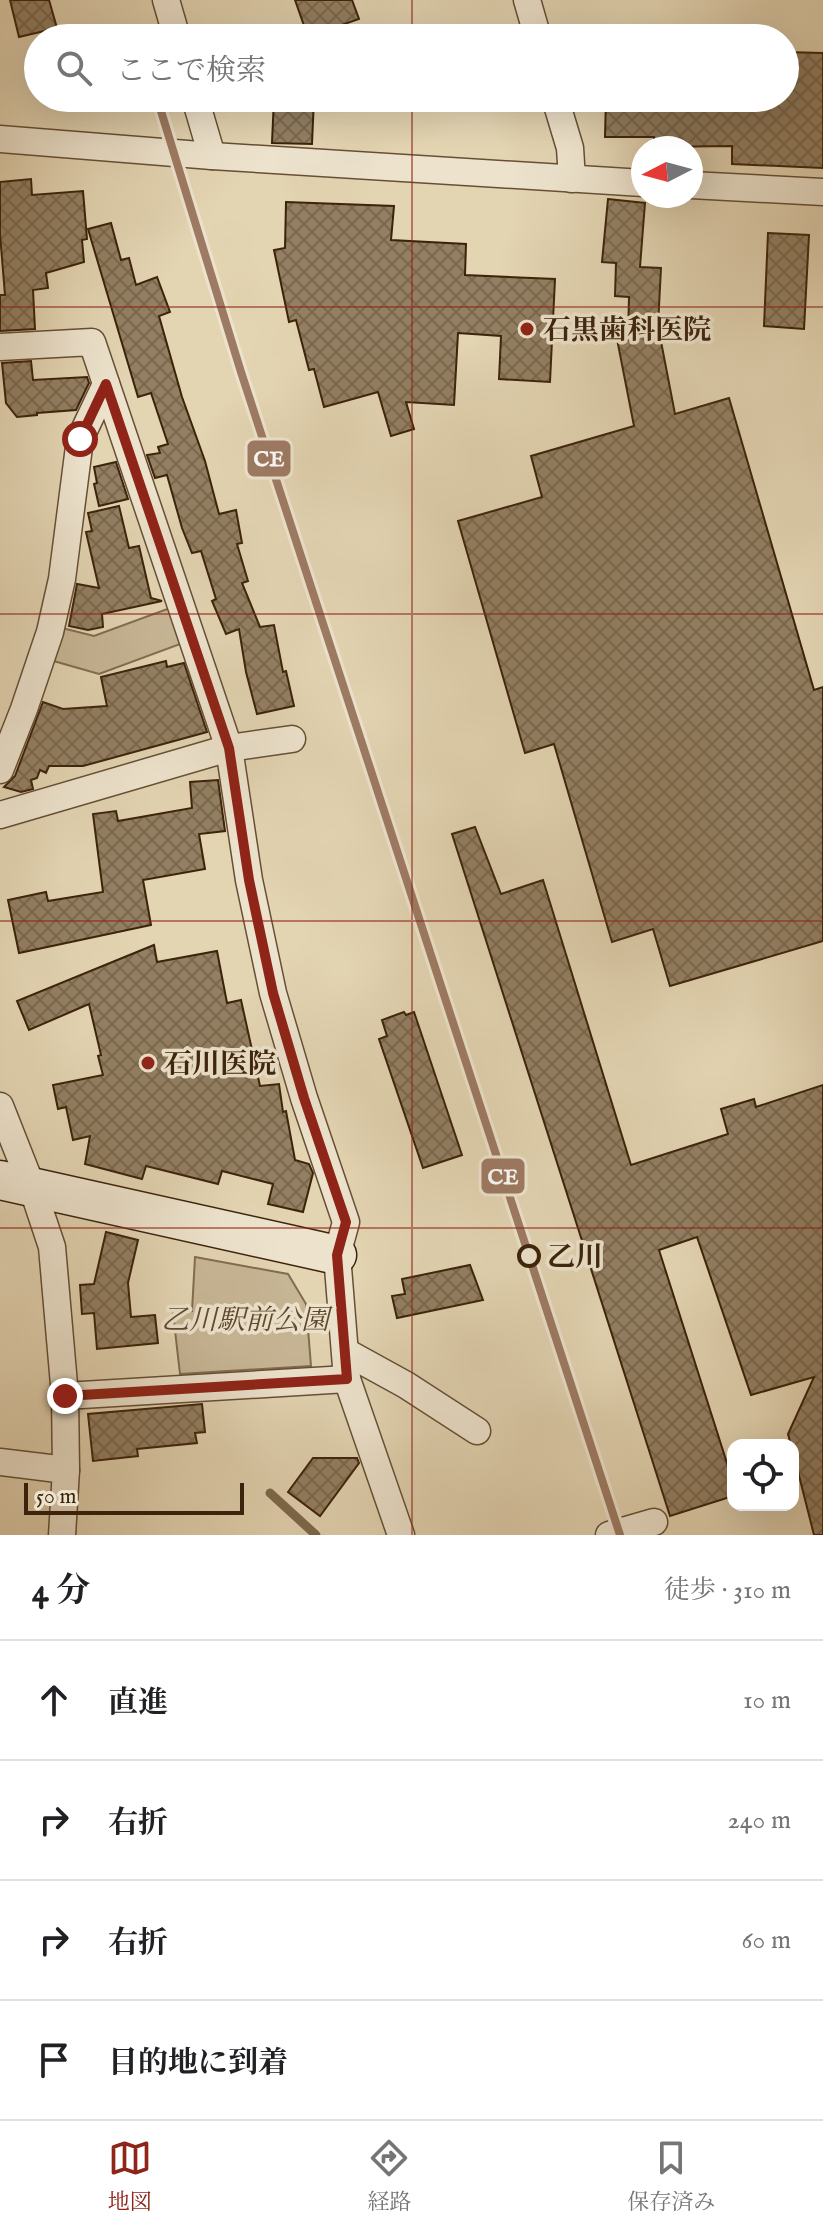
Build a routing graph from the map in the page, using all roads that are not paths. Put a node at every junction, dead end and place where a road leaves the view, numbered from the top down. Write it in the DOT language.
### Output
graph roads {
  1 [pos="166,0"];
  2 [pos="527,0"];
  3 [pos="173,24"];
  4 [pos="534,24"];
  5 [pos="199,112"];
  6 [pos="559,112"];
  7 [pos="0,139"];
  8 [pos="212,156"];
  9 [pos="572,179"];
  10 [pos="631,182"];
  11 [pos="703,186"];
  12 [pos="823,192"];
  13 [pos="0,347"];
  14 [pos="106,384"];
  15 [pos="292,739"];
  16 [pos="229,748"];
  17 [pos="0,770"];
  18 [pos="0,815"];
  19 [pos="0,1106"];
  20 [pos="16,1184"];
  21 [pos="337,1255"];
  22 [pos="346,1352"];
  23 [pos="347,1379"];
  24 [pos="65,1396"];
  25 [pos="477,1431"];
  26 [pos="0,1462"];
  27 [pos="66,1470"];
  28 [pos="654,1522"];
  29 [pos="62,1535"];
  30 [pos="401,1535"];
  31 [pos="609,1535"];
  1 -- 3 [label="street"];
  2 -- 4 [label="street"];
  5 -- 8 [label="street"];
  6 -- 9 [label="street"];
  7 -- 8 [label="street"];
  8 -- 9 [label="street"];
  9 -- 10 [label="street"];
  11 -- 12 [label="street"];
  13 -- 14 [label="street"];
  14 -- 16 [label="street"];
  14 -- 17 [label="street"];
  15 -- 16 [label="street"];
  16 -- 18 [label="street"];
  16 -- 21 [label="street"];
  19 -- 20 [label="street"];
  20 -- 21 [label="street"];
  20 -- 24 [label="street"];
  21 -- 22 [label="street"];
  22 -- 23 [label="street"];
  22 -- 25 [label="street"];
  23 -- 24 [label="street"];
  23 -- 30 [label="street"];
  24 -- 27 [label="street"];
  26 -- 27 [label="street"];
  27 -- 29 [label="street"];
  28 -- 31 [label="street"];
}
